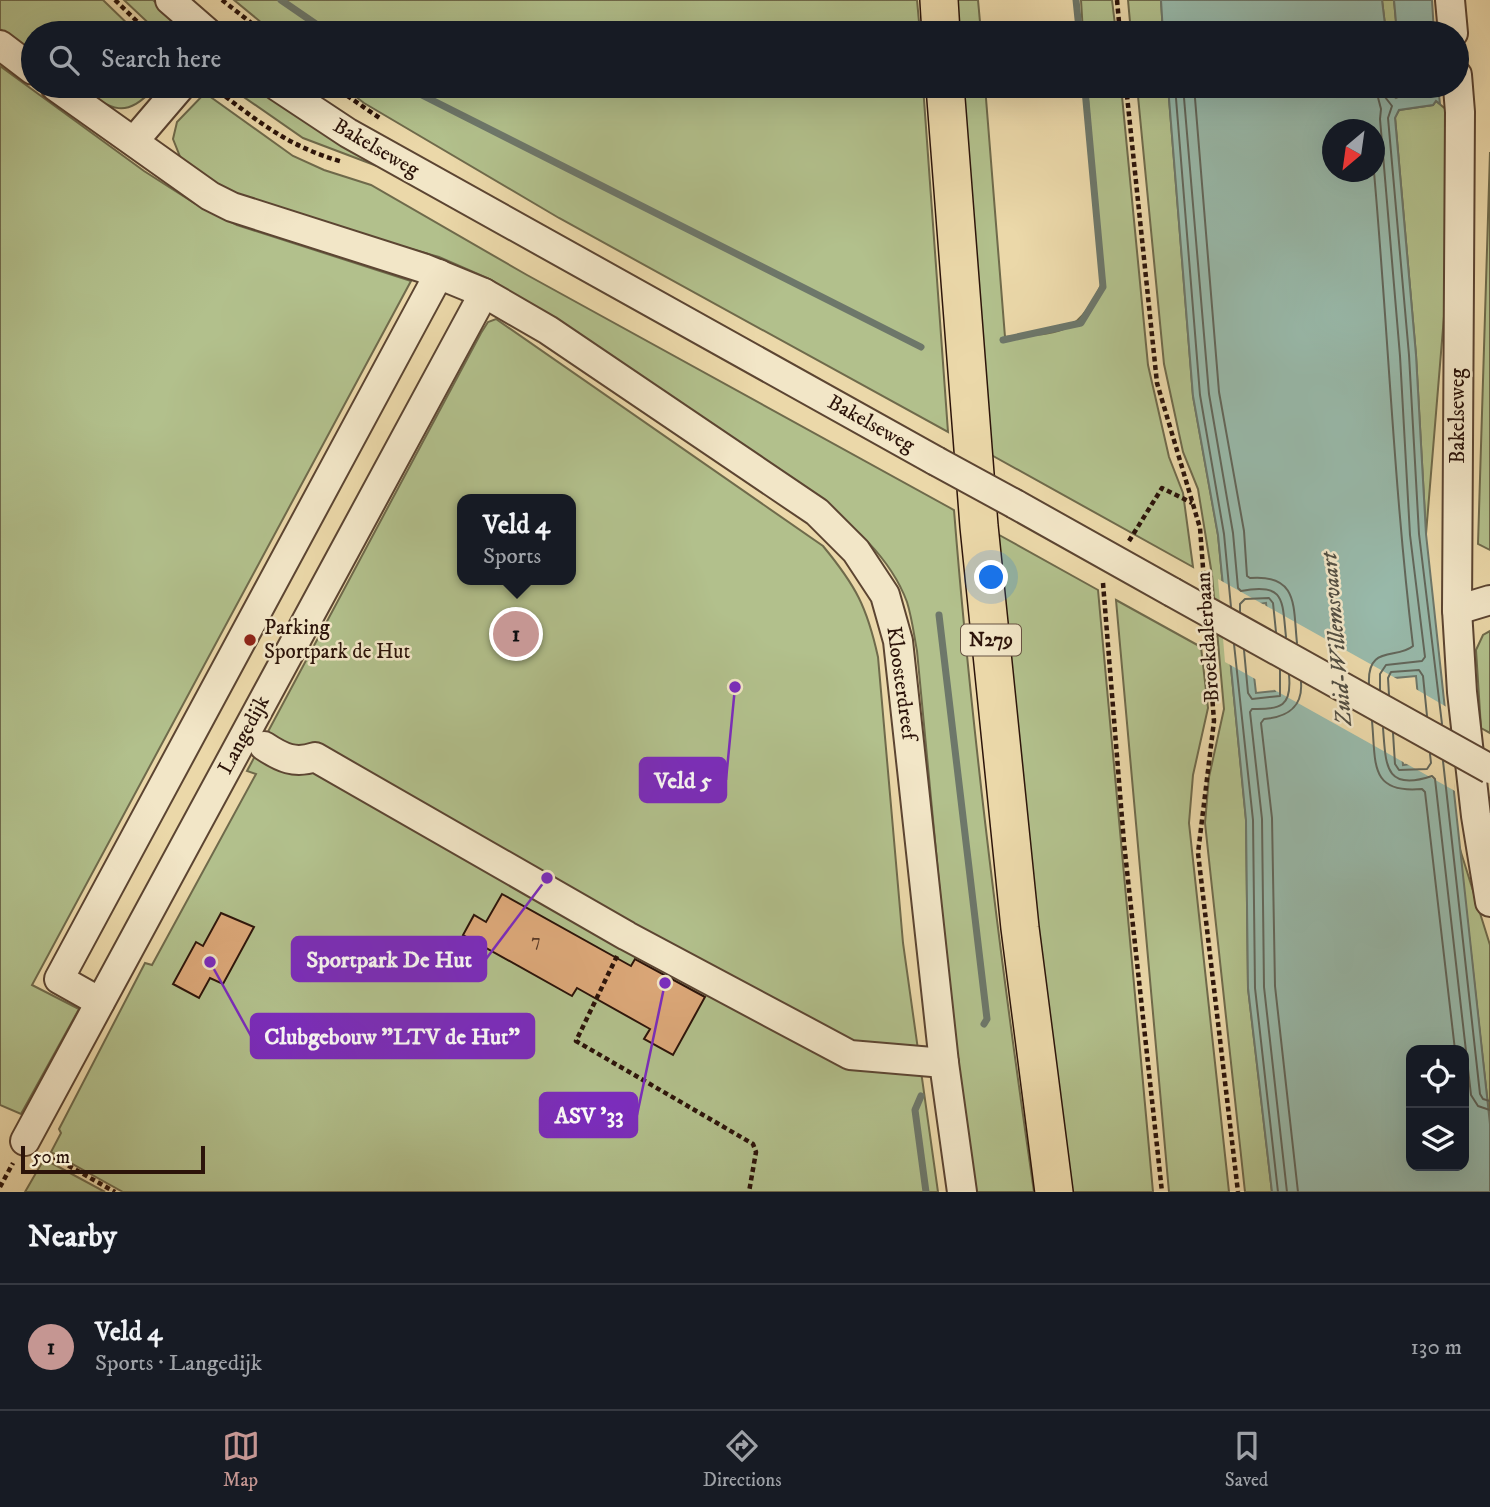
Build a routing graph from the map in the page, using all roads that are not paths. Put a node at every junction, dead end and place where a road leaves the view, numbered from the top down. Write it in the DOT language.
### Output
graph roads {
  1 [pos="170,0"];
  2 [pos="939,0"];
  3 [pos="1450,0"];
  4 [pos="194,21"];
  5 [pos="940,21"];
  6 [pos="1452,21"];
  7 [pos="0,45"];
  8 [pos="21,61"];
  9 [pos="72,98"];
  10 [pos="171,98"];
  11 [pos="295,98"];
  12 [pos="946,98"];
  13 [pos="1459,98"];
  14 [pos="134,141"];
  15 [pos="439,274"];
  16 [pos="484,293"];
  17 [pos="1490,600"];
  18 [pos="1457,610"];
  19 [pos="264,746"];
  20 [pos="1490,769"];
  21 [pos="1490,902"];
  22 [pos="100,1002"];
  23 [pos="944,1063"];
  24 [pos="25,1140"];
  25 [pos="962,1192"];
  26 [pos="1054,1192"];
  1 -- 4 [label="street"];
  2 -- 5 [label="main road"];
  3 -- 6 [label="street"];
  7 -- 8 [label="street"];
  9 -- 14 [label="street"];
  10 -- 14 [label="street"];
  11 -- 20 [label="street, Bakelseweg, bridge"];
  12 -- 26 [label="main road, N279"];
  13 -- 18 [label="street, Bakelseweg"];
  14 -- 15 [label="street, Kloosterdreef"];
  15 -- 16 [label="street, Kloosterdreef"];
  15 -- 22 [label="street"];
  16 -- 22 [label="street, Langedijk"];
  16 -- 23 [label="street, Kloosterdreef"];
  17 -- 18 [label="street"];
  18 -- 21 [label="street, Bakelseweg"];
  19 -- 23 [label="street"];
  22 -- 24 [label="street, Langedijk"];
  23 -- 25 [label="street, Kloosterdreef"];
}
